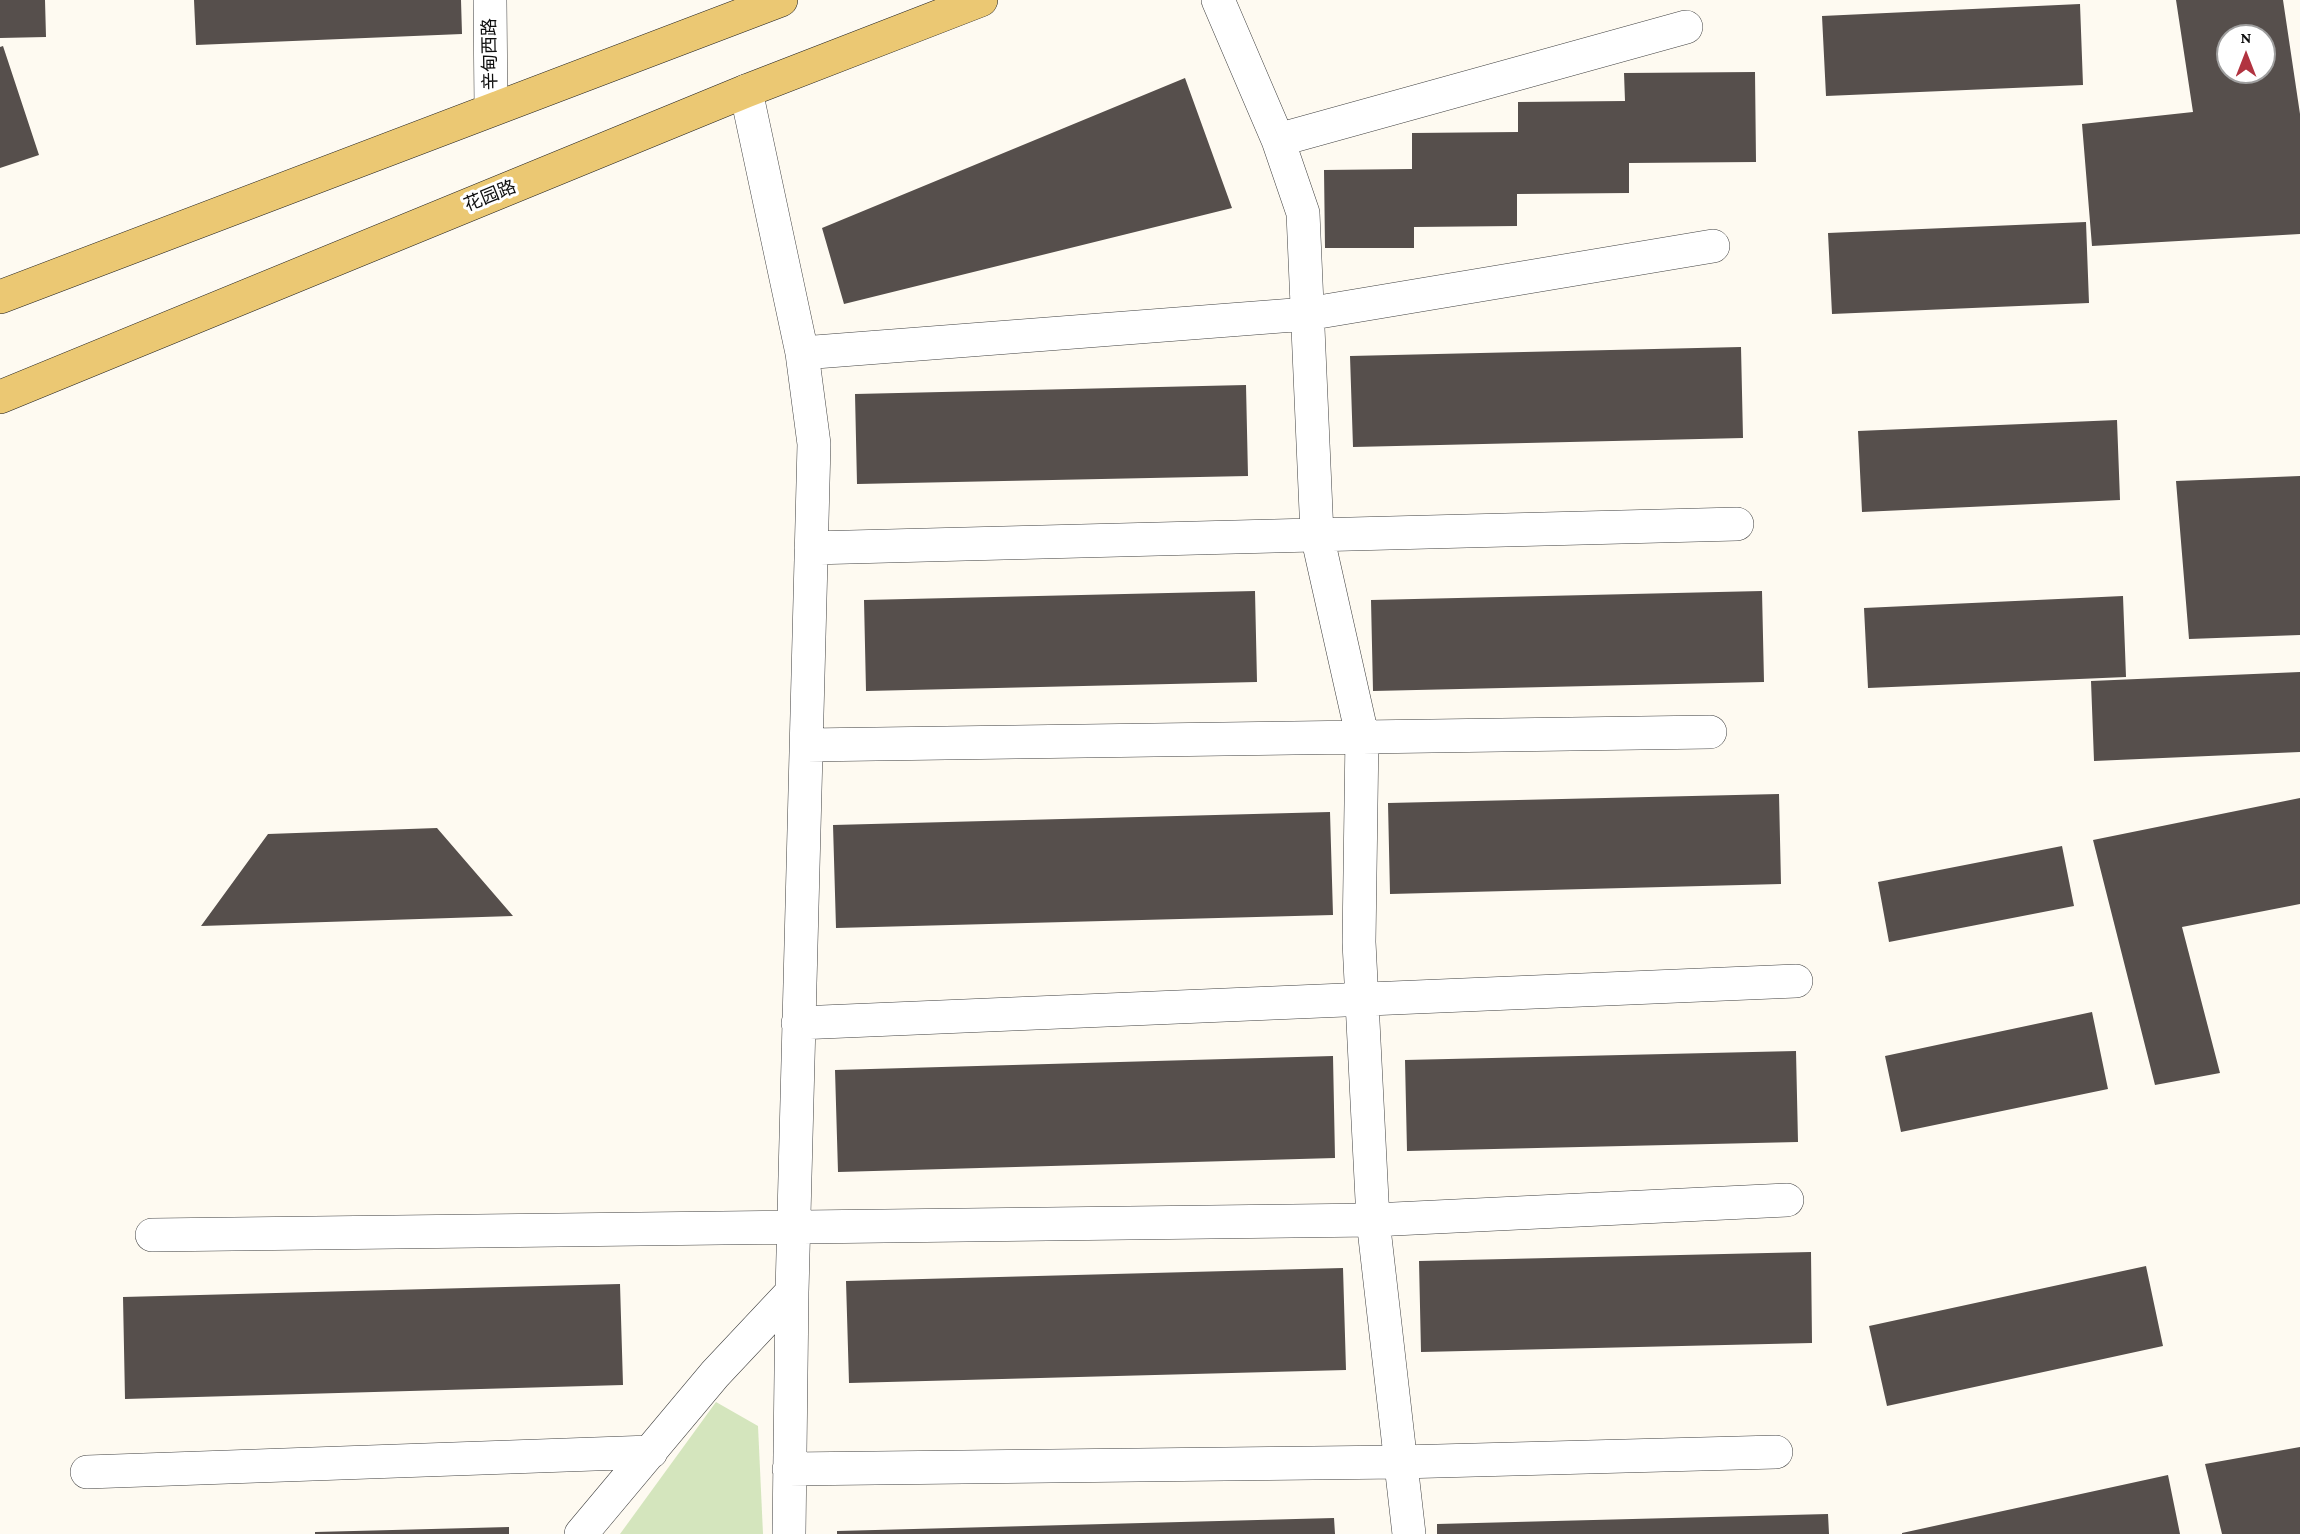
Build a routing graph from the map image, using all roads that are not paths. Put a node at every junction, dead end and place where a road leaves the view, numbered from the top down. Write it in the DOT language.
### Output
graph roads {
  1 [pos="489,0"];
  2 [pos="781,0"];
  3 [pos="981,0"];
  4 [pos="1218,0"];
  5 [pos="1686,27"];
  6 [pos="746,92"];
  7 [pos="491,109"];
  8 [pos="1278,140"];
  9 [pos="1713,246"];
  10 [pos="0,297"];
  11 [pos="1307,314"];
  12 [pos="802,353"];
  13 [pos="0,397"];
  14 [pos="1737,524"];
  15 [pos="1317,535"];
  16 [pos="811,549"];
  17 [pos="1710,732"];
  18 [pos="1362,735"];
  19 [pos="807,745"];
  20 [pos="1796,981"];
  21 [pos="1362,999"];
  22 [pos="798,1023"];
  23 [pos="1787,1200"];
  24 [pos="1373,1220"];
  25 [pos="794,1228"];
  26 [pos="152,1235"];
  27 [pos="792,1292"];
  28 [pos="651,1452"];
  29 [pos="1776,1452"];
  30 [pos="1400,1462"];
  31 [pos="789,1469"];
  32 [pos="87,1472"];
  33 [pos="581,1534"];
  34 [pos="789,1534"];
  35 [pos="1409,1534"];
  1 -- 7 [label="street, 辛甸西路"];
  2 -- 7 [label="main road"];
  3 -- 6 [label="main road, 花园路"];
  4 -- 8 [label="street"];
  5 -- 8 [label="street"];
  6 -- 12 [label="street"];
  6 -- 13 [label="main road, 花园路"];
  7 -- 10 [label="main road"];
  8 -- 11 [label="street"];
  9 -- 11 [label="street"];
  11 -- 12 [label="street"];
  11 -- 15 [label="street"];
  12 -- 16 [label="street"];
  14 -- 15 [label="street"];
  15 -- 16 [label="street"];
  15 -- 18 [label="street"];
  16 -- 19 [label="street"];
  17 -- 18 [label="street"];
  18 -- 19 [label="street"];
  18 -- 21 [label="street"];
  19 -- 22 [label="street"];
  20 -- 21 [label="street"];
  21 -- 22 [label="street"];
  21 -- 24 [label="street"];
  22 -- 25 [label="street"];
  23 -- 24 [label="street"];
  24 -- 25 [label="street"];
  24 -- 30 [label="street"];
  25 -- 26 [label="street"];
  25 -- 27 [label="street"];
  27 -- 28 [label="street"];
  27 -- 31 [label="street"];
  28 -- 32 [label="street"];
  28 -- 33 [label="street"];
  29 -- 30 [label="street"];
  30 -- 31 [label="street"];
  30 -- 35 [label="street"];
  31 -- 34 [label="street"];
}
